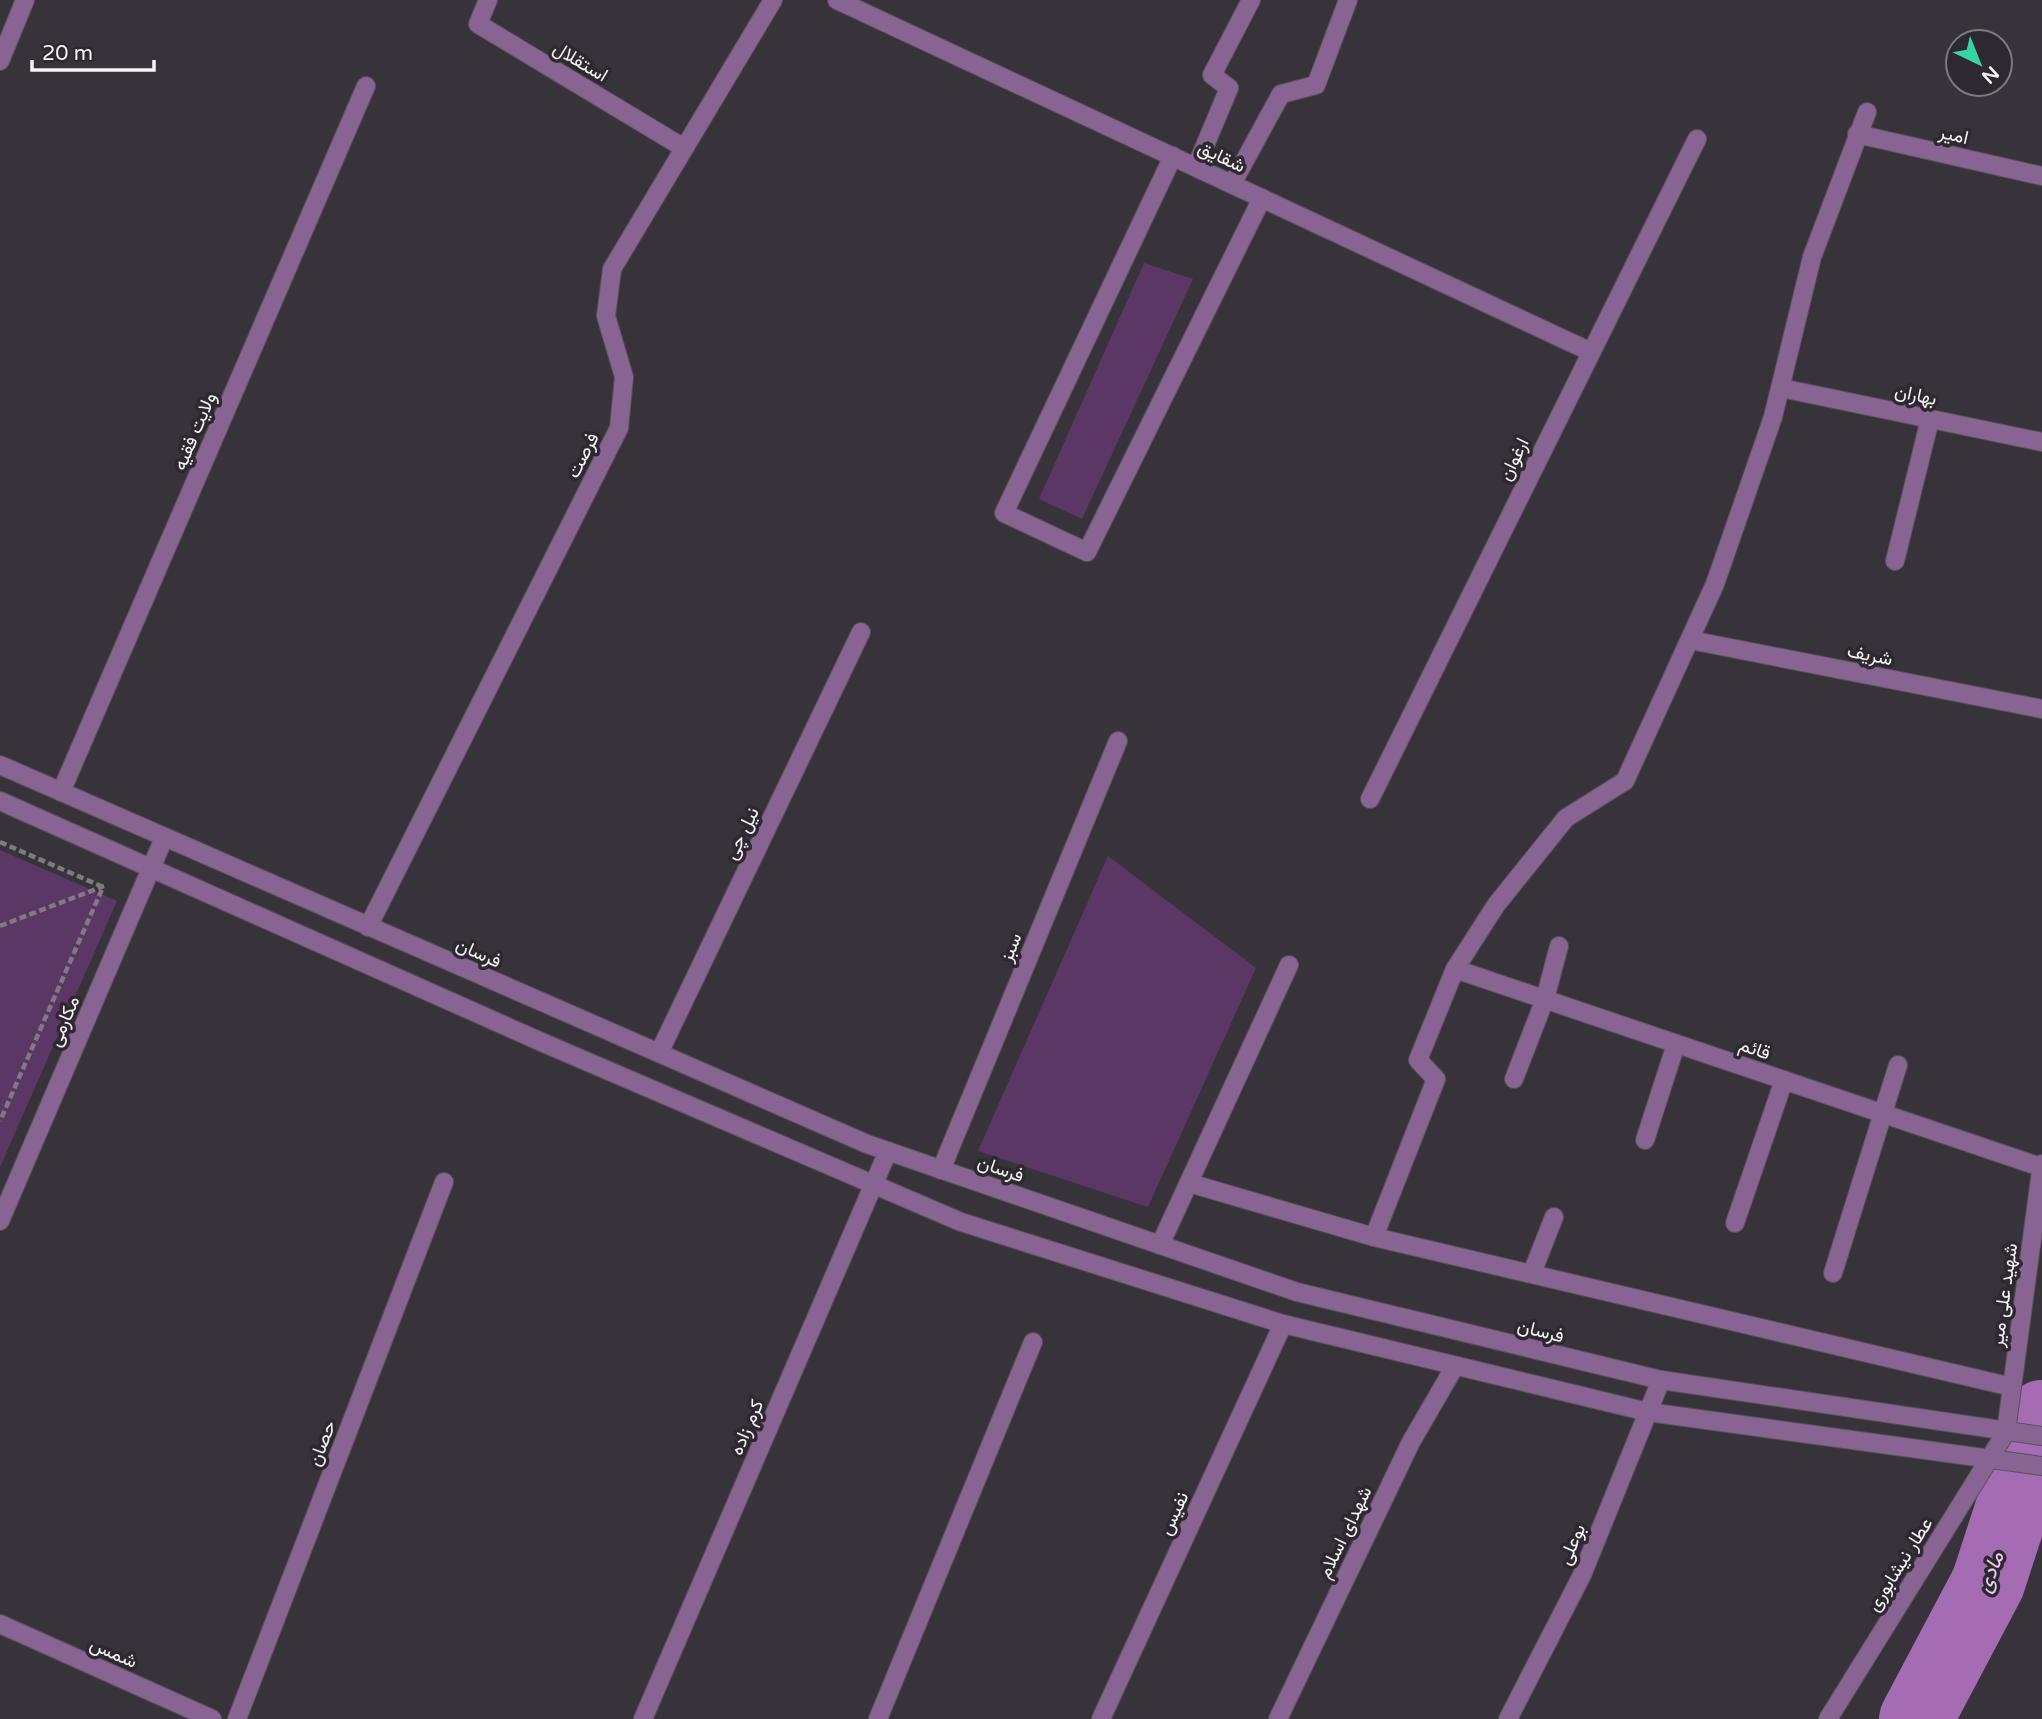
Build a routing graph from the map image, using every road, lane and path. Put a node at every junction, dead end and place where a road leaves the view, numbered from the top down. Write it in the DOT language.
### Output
graph roads {
  1 [pos="25,0"];
  2 [pos="488,0"];
  3 [pos="773,0"];
  4 [pos="837,0"];
  5 [pos="1251,0"];
  6 [pos="1348,0"];
  7 [pos="0,61"];
  8 [pos="366,86"];
  9 [pos="1867,112"];
  10 [pos="1857,134"];
  11 [pos="1697,139"];
  12 [pos="684,148"];
  13 [pos="1173,156"];
  14 [pos="1196,167"];
  15 [pos="2042,176"];
  16 [pos="1232,184"];
  17 [pos="1262,198"];
  18 [pos="1589,351"];
  19 [pos="1781,388"];
  20 [pos="1930,419"];
  21 [pos="2042,442"];
  22 [pos="1895,561"];
  23 [pos="861,632"];
  24 [pos="1690,640"];
  25 [pos="2042,709"];
  26 [pos="1118,741"];
  27 [pos="0,765"];
  28 [pos="61,792"];
  29 [pos="1370,799"];
  30 [pos="0,801"];
  31 [pos="164,838"];
  32 [pos="0,842"];
  33 [pos="151,868"];
  34 [pos="103,887"];
  35 [pos="0,926"];
  36 [pos="368,927"];
  37 [pos="1559,946"];
  38 [pos="1290,965"];
  39 [pos="1455,969"];
  40 [pos="1545,999"];
  41 [pos="1676,1044"];
  42 [pos="659,1053"];
  43 [pos="1898,1065"];
  44 [pos="1514,1079"];
  45 [pos="1784,1080"];
  46 [pos="1881,1113"];
  47 [pos="0,1121"];
  48 [pos="1645,1140"];
  49 [pos="888,1151"];
  50 [pos="2042,1165"];
  51 [pos="941,1170"];
  52 [pos="444,1182"];
  53 [pos="1189,1183"];
  54 [pos="873,1186"];
  55 [pos="1554,1217"];
  56 [pos="0,1221"];
  57 [pos="1735,1223"];
  58 [pos="1374,1237"];
  59 [pos="1160,1245"];
  60 [pos="1532,1273"];
  61 [pos="1833,1273"];
  62 [pos="1283,1324"];
  63 [pos="1033,1342"];
  64 [pos="1455,1366"];
  65 [pos="1661,1380"];
  66 [pos="2012,1387"];
  67 [pos="1648,1412"];
  68 [pos="2006,1432"];
  69 [pos="2042,1436"];
  70 [pos="1989,1460"];
  71 [pos="2042,1466"];
  72 [pos="0,1624"];
  73 [pos="212,1719"];
  74 [pos="237,1719"];
  75 [pos="643,1719"];
  76 [pos="878,1719"];
  77 [pos="1101,1719"];
  78 [pos="1278,1719"];
  79 [pos="1508,1719"];
  80 [pos="1828,1719"];
  1 -- 7 [label="street"];
  2 -- 12 [label="street, استقلال"];
  3 -- 12 [label="street, فرصت"];
  4 -- 13 [label="street, شقایق"];
  5 -- 14 [label="street"];
  6 -- 16 [label="street"];
  8 -- 28 [label="street, ولایت فقیه"];
  9 -- 10 [label="street"];
  10 -- 15 [label="street, امیر"];
  10 -- 19 [label="street"];
  11 -- 18 [label="street, ارغوان"];
  12 -- 36 [label="street, فرصت"];
  13 -- 14 [label="street, شقایق"];
  13 -- 17 [label="street"];
  14 -- 16 [label="street, شقایق"];
  16 -- 17 [label="street, شقایق"];
  17 -- 18 [label="street, شقایق"];
  18 -- 29 [label="street, ارغوان"];
  19 -- 20 [label="street, بهاران"];
  19 -- 24 [label="street"];
  20 -- 21 [label="street, بهاران"];
  20 -- 22 [label="street"];
  23 -- 42 [label="street, نیل چی"];
  24 -- 25 [label="street, شریف"];
  24 -- 39 [label="street"];
  26 -- 51 [label="street, سبز"];
  27 -- 28 [label="street, فرسان"];
  28 -- 31 [label="street, فرسان"];
  30 -- 33 [label="street"];
  31 -- 33 [label="street, مکارمی"];
  31 -- 36 [label="street, فرسان"];
  32 -- 34 [label="path"];
  33 -- 34 [label="path"];
  33 -- 54 [label="street"];
  33 -- 56 [label="street, مکارمی"];
  34 -- 35 [label="path"];
  34 -- 47 [label="path"];
  36 -- 42 [label="street, فرسان"];
  37 -- 40 [label="street"];
  38 -- 53 [label="street"];
  39 -- 40 [label="street, قائم"];
  39 -- 58 [label="street"];
  40 -- 41 [label="street, قائم"];
  40 -- 44 [label="street"];
  41 -- 45 [label="street, قائم"];
  41 -- 48 [label="street"];
  42 -- 49 [label="street, فرسان"];
  43 -- 46 [label="street"];
  45 -- 46 [label="street, قائم"];
  45 -- 57 [label="street"];
  46 -- 50 [label="street, قائم"];
  46 -- 61 [label="street"];
  49 -- 51 [label="street, فرسان"];
  49 -- 54 [label="street, کرم زاده"];
  50 -- 66 [label="street, شهید علی میر"];
  51 -- 59 [label="street, فرسان"];
  52 -- 74 [label="street, حصان"];
  53 -- 58 [label="street"];
  53 -- 59 [label="street"];
  54 -- 62 [label="street"];
  54 -- 75 [label="street, کرم زاده"];
  55 -- 60 [label="street"];
  58 -- 60 [label="street"];
  59 -- 65 [label="street, فرسان"];
  60 -- 66 [label="street"];
  62 -- 64 [label="street"];
  62 -- 77 [label="street, نفیس"];
  63 -- 76 [label="street"];
  64 -- 67 [label="street"];
  64 -- 78 [label="street, شهدای اسلام"];
  65 -- 67 [label="street, بوعلی"];
  65 -- 68 [label="street, فرسان"];
  66 -- 68 [label="street, شهید علی میر"];
  67 -- 70 [label="street"];
  67 -- 79 [label="street, بوعلی"];
  68 -- 69 [label="street, فرسان"];
  68 -- 70 [label="street, عطار نیشابوری"];
  70 -- 71 [label="street"];
  70 -- 80 [label="street, عطار نیشابوری"];
  72 -- 73 [label="street, شمس"];
}
